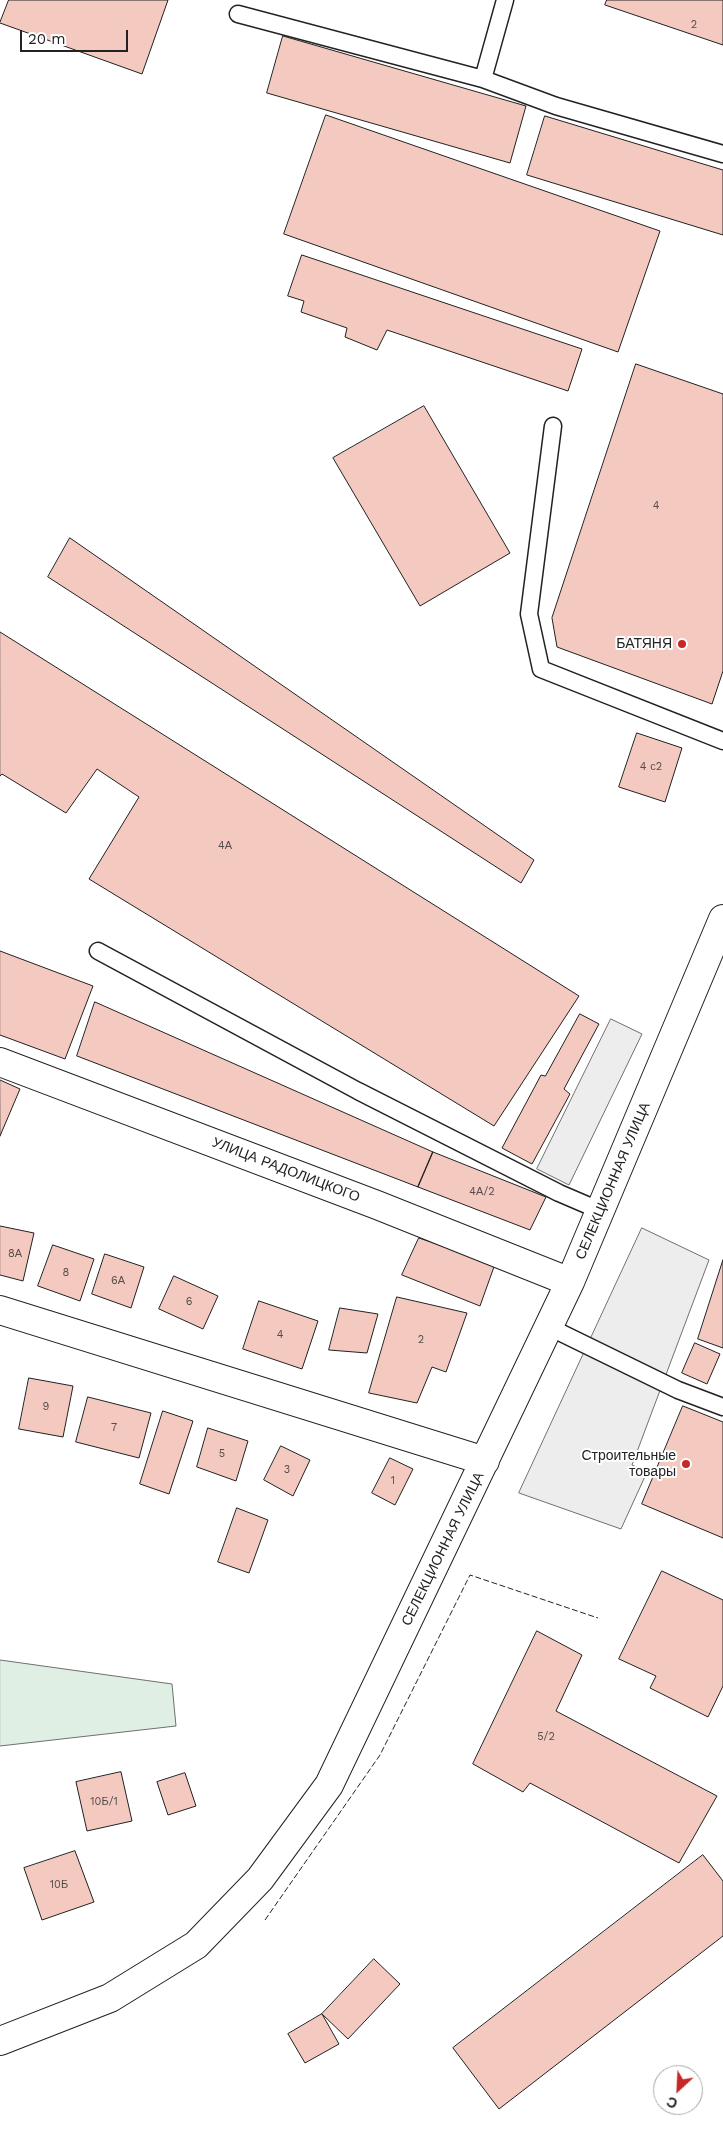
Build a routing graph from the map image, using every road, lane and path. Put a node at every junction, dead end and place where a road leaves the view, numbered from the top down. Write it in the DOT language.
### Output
graph roads {
  1 [pos="505,0"];
  2 [pos="238,14"];
  3 [pos="483,79"];
  4 [pos="723,154"];
  5 [pos="553,426"];
  6 [pos="723,742"];
  7 [pos="723,918"];
  8 [pos="98,951"];
  9 [pos="0,1062"];
  10 [pos="601,1211"];
  11 [pos="570,1282"];
  12 [pos="0,1310"];
  13 [pos="549,1328"];
  14 [pos="723,1407"];
  15 [pos="485,1461"];
  16 [pos="0,2041"];
  1 -- 3 [label="lane"];
  2 -- 3 [label="lane"];
  3 -- 4 [label="lane"];
  5 -- 6 [label="lane"];
  7 -- 10 [label="street, СЕЛЕКЦИОННАЯ УЛИЦА"];
  8 -- 10 [label="lane"];
  9 -- 11 [label="street, УЛИЦА РАДОЛИЦКОГО"];
  10 -- 11 [label="street, СЕЛЕКЦИОННАЯ УЛИЦА"];
  11 -- 13 [label="street, СЕЛЕКЦИОННАЯ УЛИЦА"];
  12 -- 15 [label="street"];
  13 -- 14 [label="lane"];
  13 -- 15 [label="street, СЕЛЕКЦИОННАЯ УЛИЦА"];
  15 -- 16 [label="street, СЕЛЕКЦИОННАЯ УЛИЦА"];
}
